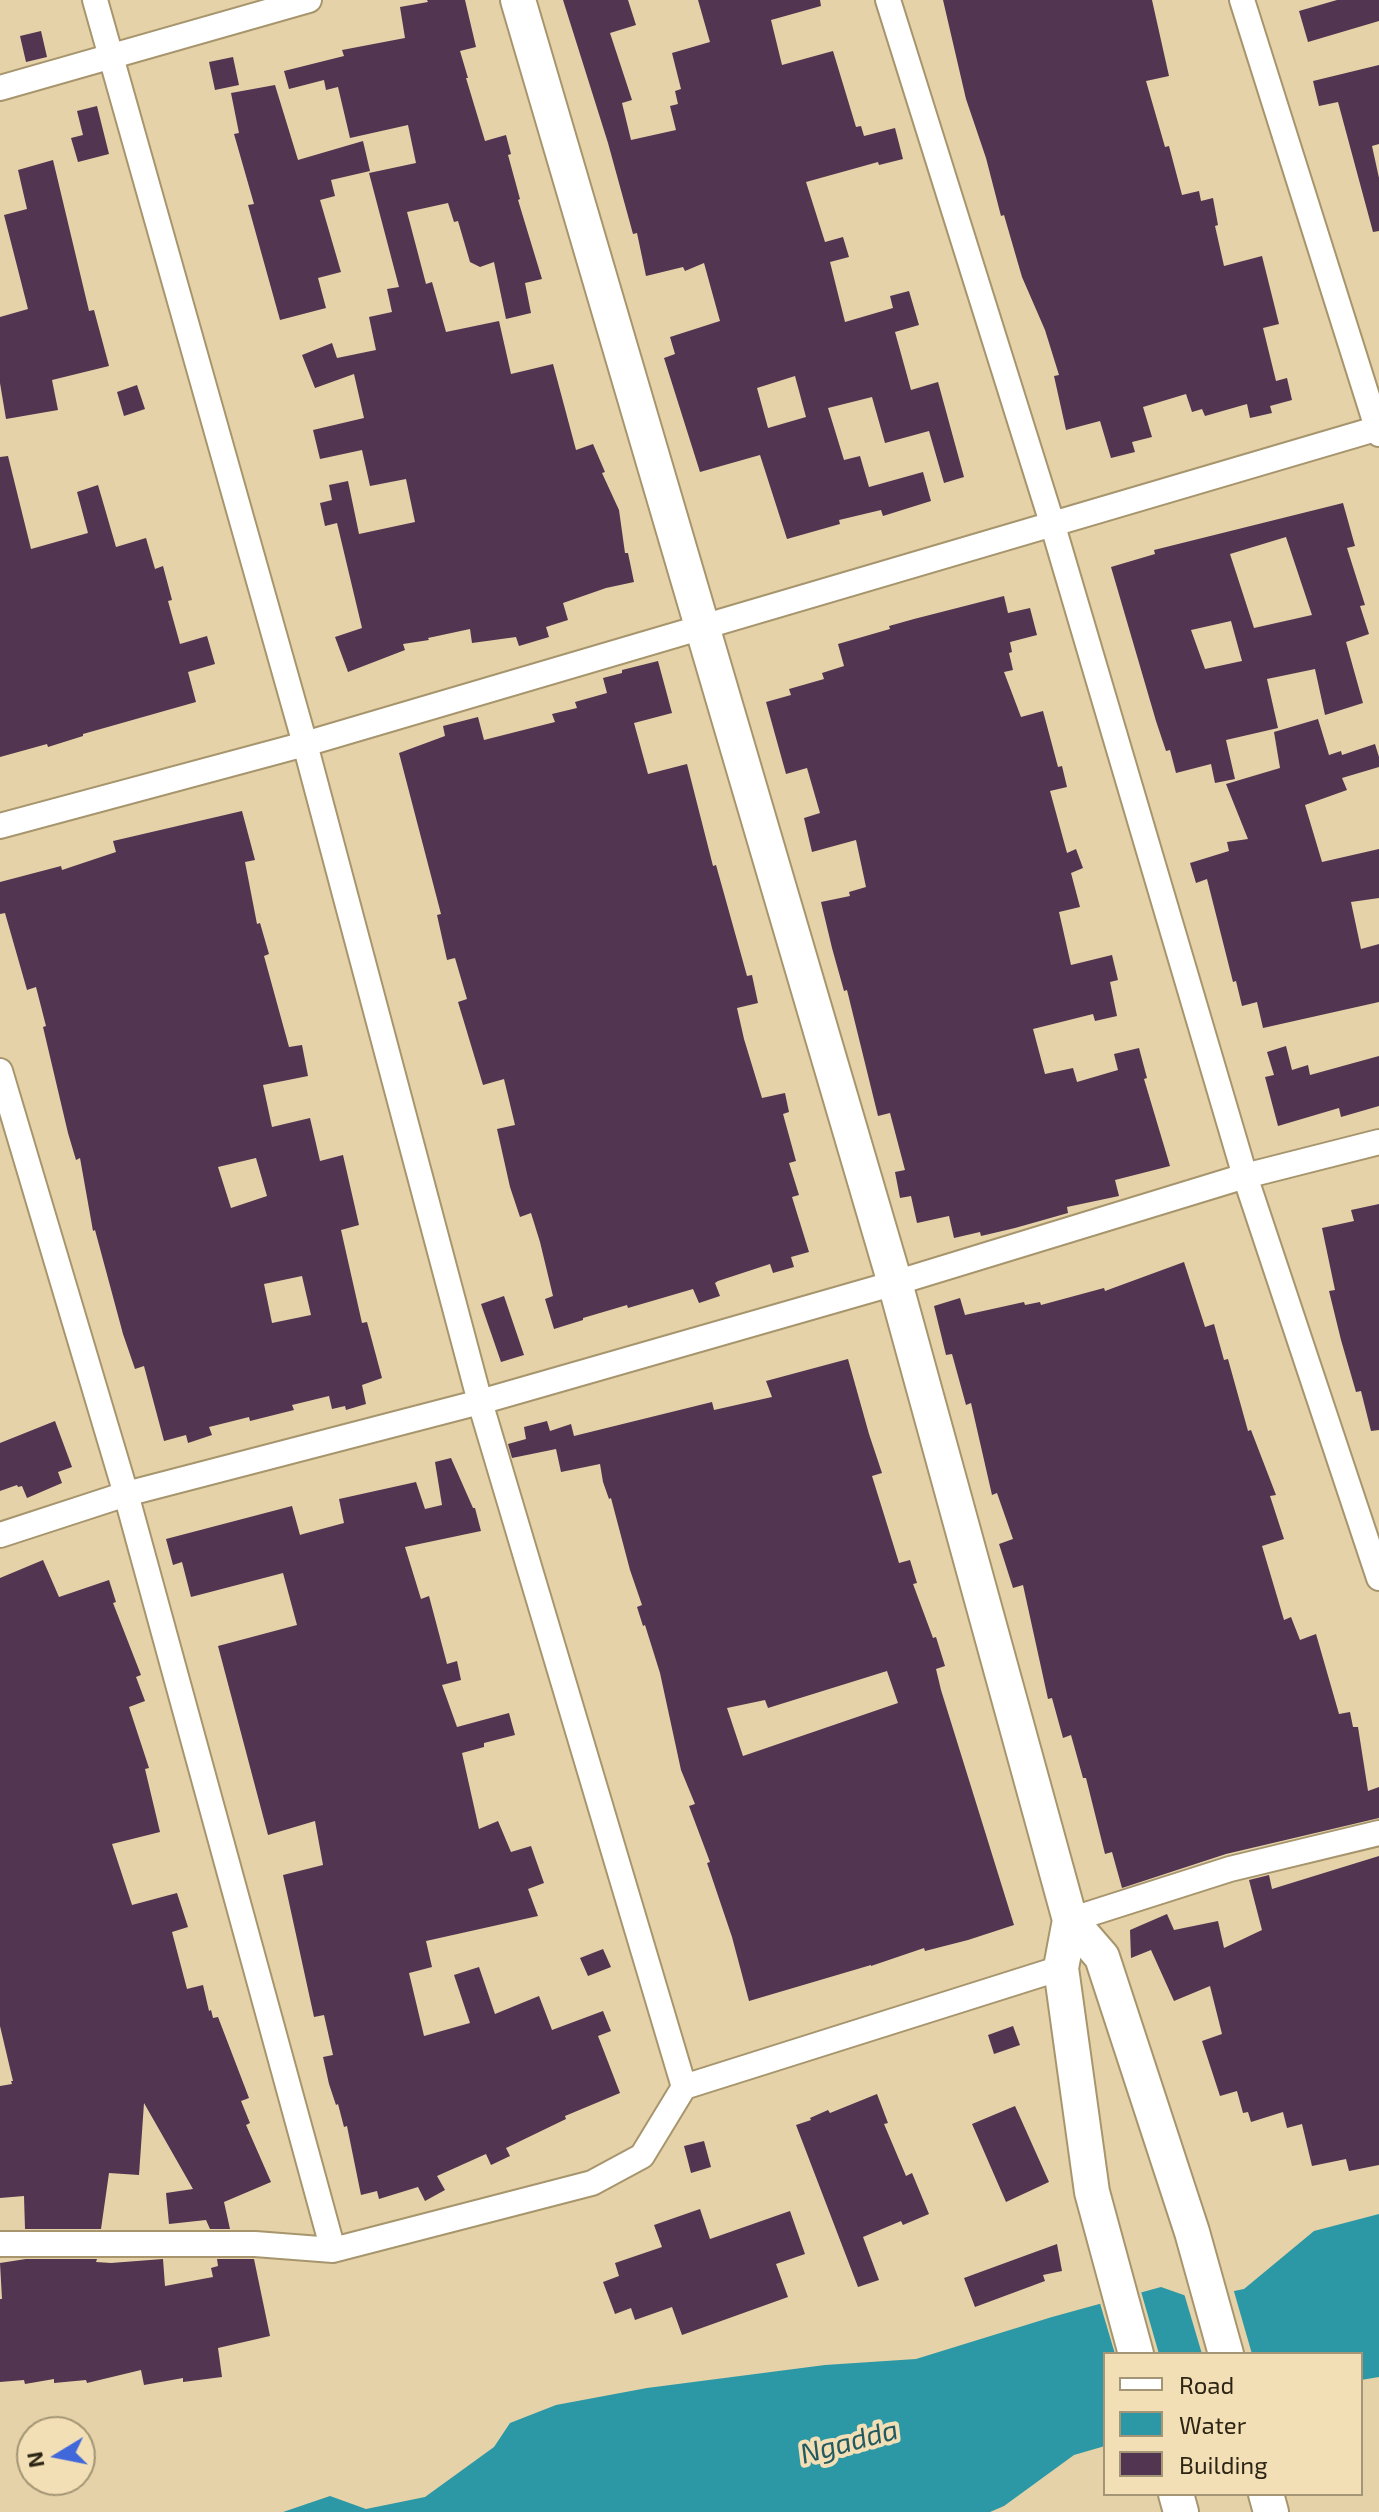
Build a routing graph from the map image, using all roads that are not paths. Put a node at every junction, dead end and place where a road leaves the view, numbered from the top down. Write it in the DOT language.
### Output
graph roads {
  1 [pos="95,0"];
  2 [pos="309,0"];
  3 [pos="518,0"];
  4 [pos="888,0"];
  5 [pos="1242,0"];
  6 [pos="110,56"];
  7 [pos="0,88"];
  8 [pos="1378,430"];
  9 [pos="1053,526"];
  10 [pos="703,626"];
  11 [pos="305,744"];
  12 [pos="0,826"];
  13 [pos="0,1071"];
  14 [pos="1379,1142"];
  15 [pos="1245,1176"];
  16 [pos="895,1283"];
  17 [pos="480,1402"];
  18 [pos="126,1494"];
  19 [pos="0,1535"];
  20 [pos="1379,1578"];
  21 [pos="1379,1833"];
  22 [pos="1070,1920"];
  23 [pos="1061,1968"];
  24 [pos="684,2087"];
  25 [pos="0,2244"];
  26 [pos="333,2250"];
  27 [pos="1135,2352"];
  28 [pos="1225,2352"];
  1 -- 6 [label="street"];
  2 -- 6 [label="street"];
  3 -- 10 [label="main road"];
  4 -- 9 [label="street"];
  5 -- 8 [label="street"];
  6 -- 7 [label="street"];
  6 -- 11 [label="street"];
  8 -- 9 [label="street"];
  9 -- 10 [label="street"];
  9 -- 15 [label="street"];
  10 -- 11 [label="street"];
  10 -- 16 [label="main road"];
  11 -- 12 [label="street"];
  11 -- 17 [label="street"];
  13 -- 18 [label="street"];
  14 -- 15 [label="street"];
  15 -- 16 [label="street"];
  15 -- 20 [label="street"];
  16 -- 17 [label="street"];
  16 -- 22 [label="main road"];
  17 -- 18 [label="street"];
  17 -- 24 [label="street"];
  18 -- 19 [label="street"];
  18 -- 26 [label="street"];
  21 -- 22 [label="street"];
  22 -- 23 [label="main road"];
  22 -- 28 [label="main road"];
  23 -- 24 [label="street"];
  23 -- 27 [label="main road"];
  24 -- 26 [label="street"];
  25 -- 26 [label="street"];
}
